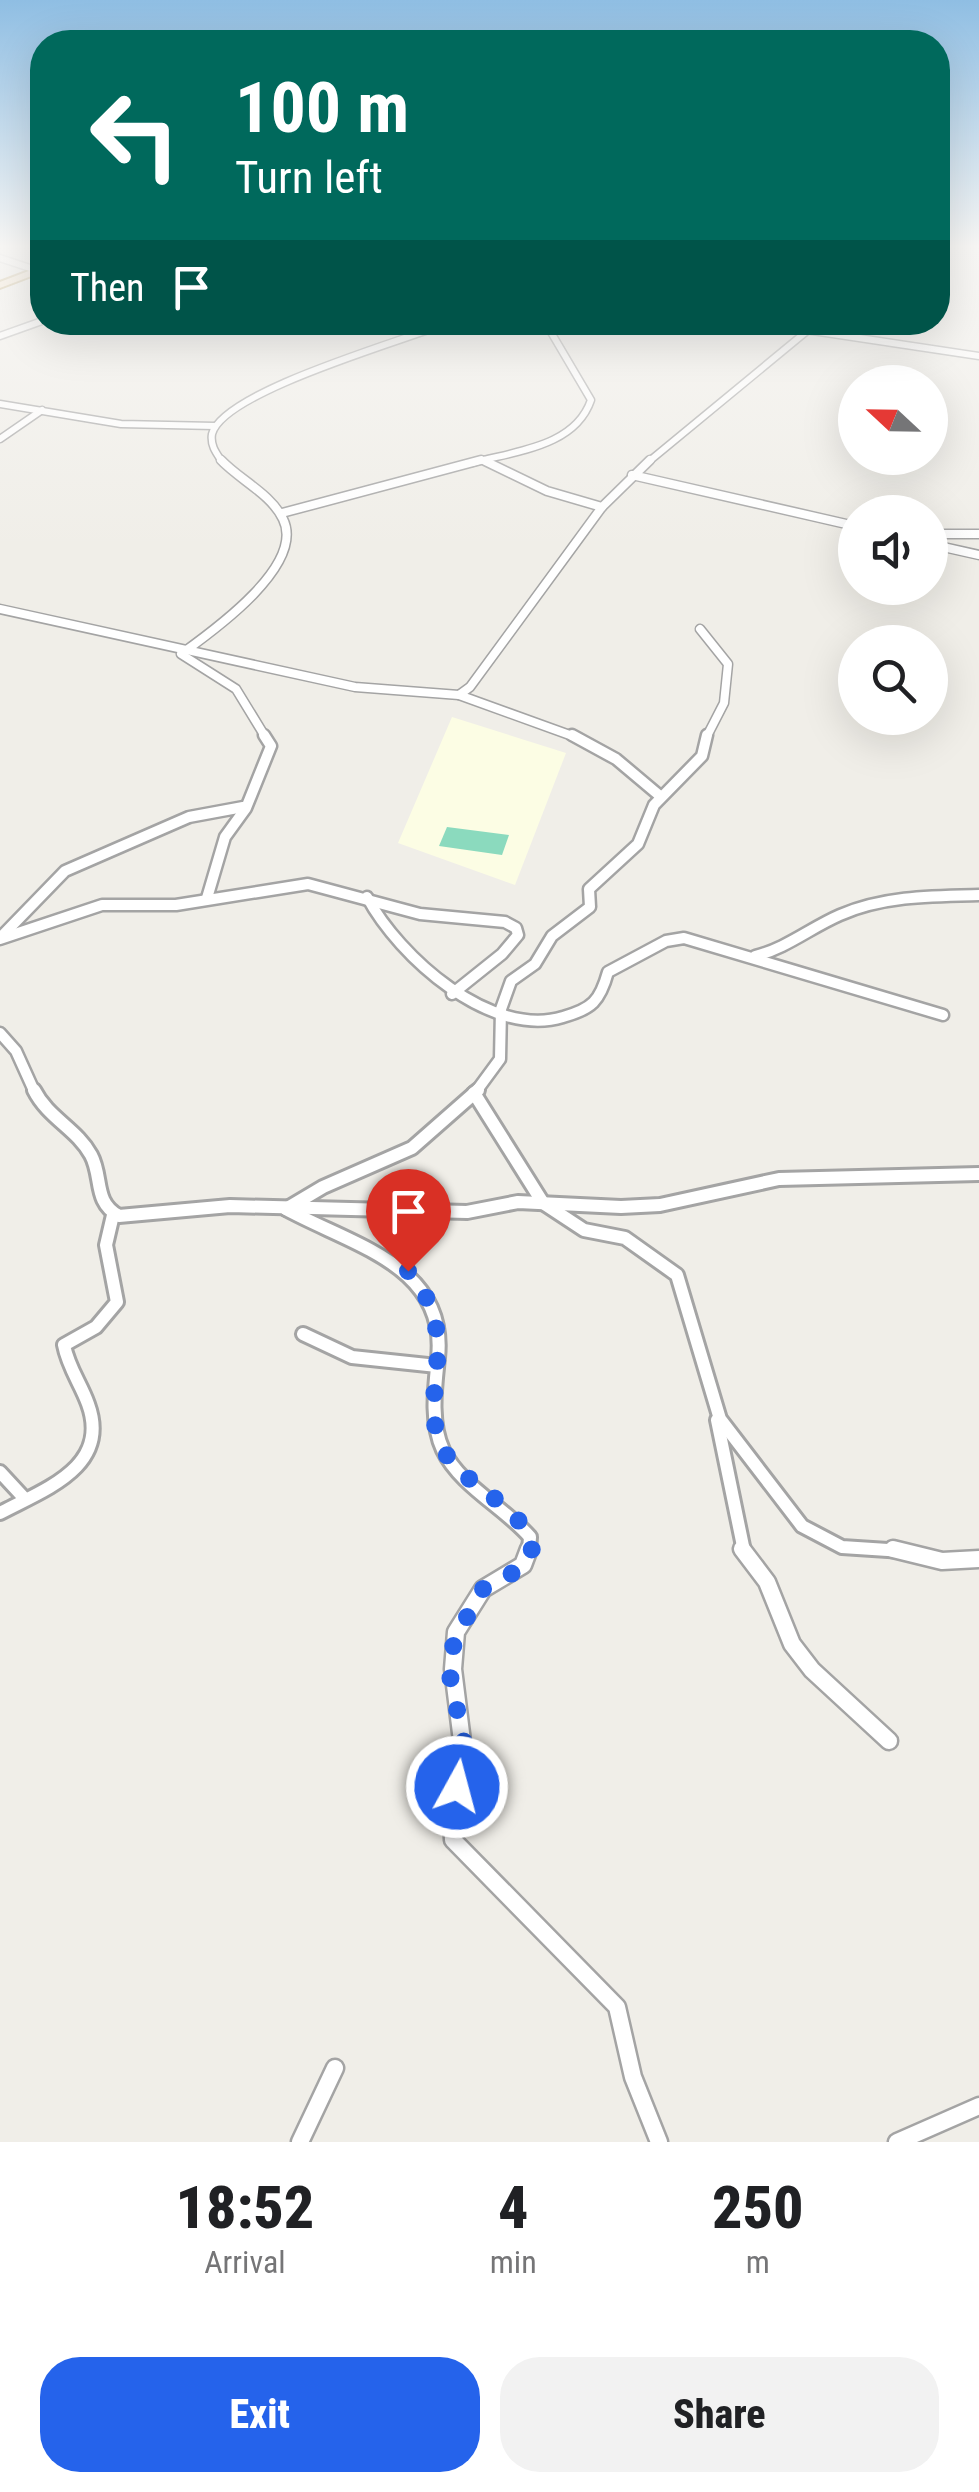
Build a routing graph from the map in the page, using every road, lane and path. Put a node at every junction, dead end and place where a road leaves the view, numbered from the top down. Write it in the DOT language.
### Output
graph roads {
  1 [pos="382,348"];
  2 [pos="561,348"];
  3 [pos="789,348"];
  4 [pos="903,348"];
  5 [pos="979,360"];
  6 [pos="0,404"];
  7 [pos="42,410"];
  8 [pos="215,426"];
  9 [pos="0,438"];
  10 [pos="485,461"];
  11 [pos="632,475"];
  12 [pos="602,507"];
  13 [pos="282,513"];
  14 [pos="838,522"];
  15 [pos="948,534"];
  16 [pos="979,534"];
  17 [pos="948,548"];
  18 [pos="979,554"];
  19 [pos="0,609"];
  20 [pos="700,629"];
  21 [pos="187,650"];
  22 [pos="459,695"];
  23 [pos="660,796"];
  24 [pos="243,806"];
  25 [pos="979,895"];
  26 [pos="367,896"];
  27 [pos="208,898"];
  28 [pos="0,938"];
  29 [pos="750,956"];
  30 [pos="452,994"];
  31 [pos="501,1015"];
  32 [pos="943,1015"];
  33 [pos="0,1033"];
  34 [pos="474,1092"];
  35 [pos="979,1174"];
  36 [pos="543,1203"];
  37 [pos="286,1209"];
  38 [pos="113,1215"];
  39 [pos="303,1334"];
  40 [pos="437,1366"];
  41 [pos="715,1406"];
  42 [pos="0,1472"];
  43 [pos="26,1498"];
  44 [pos="0,1513"];
  45 [pos="979,1559"];
  46 [pos="889,1740"];
  47 [pos="336,2068"];
  48 [pos="979,2106"];
  49 [pos="300,2142"];
  50 [pos="659,2142"];
  51 [pos="896,2142"];
  1 -- 8 [label="street"];
  2 -- 10 [label="street"];
  3 -- 11 [label="street"];
  4 -- 5 [label="street"];
  6 -- 7 [label="street"];
  7 -- 8 [label="street"];
  7 -- 9 [label="street"];
  8 -- 13 [label="street"];
  10 -- 12 [label="street"];
  10 -- 13 [label="street"];
  11 -- 12 [label="street"];
  11 -- 14 [label="street"];
  12 -- 22 [label="street"];
  13 -- 21 [label="street"];
  15 -- 16 [label="street"];
  17 -- 18 [label="street"];
  19 -- 21 [label="street"];
  20 -- 23 [label="street"];
  21 -- 22 [label="street"];
  21 -- 24 [label="street"];
  22 -- 23 [label="street"];
  23 -- 31 [label="street"];
  24 -- 27 [label="street"];
  24 -- 28 [label="street"];
  25 -- 29 [label="street"];
  26 -- 27 [label="street"];
  26 -- 30 [label="street"];
  26 -- 30 [label="street"];
  27 -- 28 [label="street"];
  29 -- 31 [label="street"];
  29 -- 32 [label="street"];
  30 -- 31 [label="street"];
  31 -- 34 [label="street"];
  33 -- 38 [label="street"];
  34 -- 36 [label="street"];
  34 -- 37 [label="street"];
  35 -- 36 [label="street"];
  36 -- 37 [label="street"];
  36 -- 41 [label="street"];
  37 -- 38 [label="street"];
  37 -- 40 [label="street"];
  38 -- 43 [label="street"];
  39 -- 40 [label="street"];
  40 -- 50 [label="street"];
  41 -- 45 [label="street"];
  41 -- 46 [label="street"];
  42 -- 43 [label="street"];
  43 -- 44 [label="street"];
  47 -- 49 [label="street"];
  48 -- 51 [label="street"];
}
